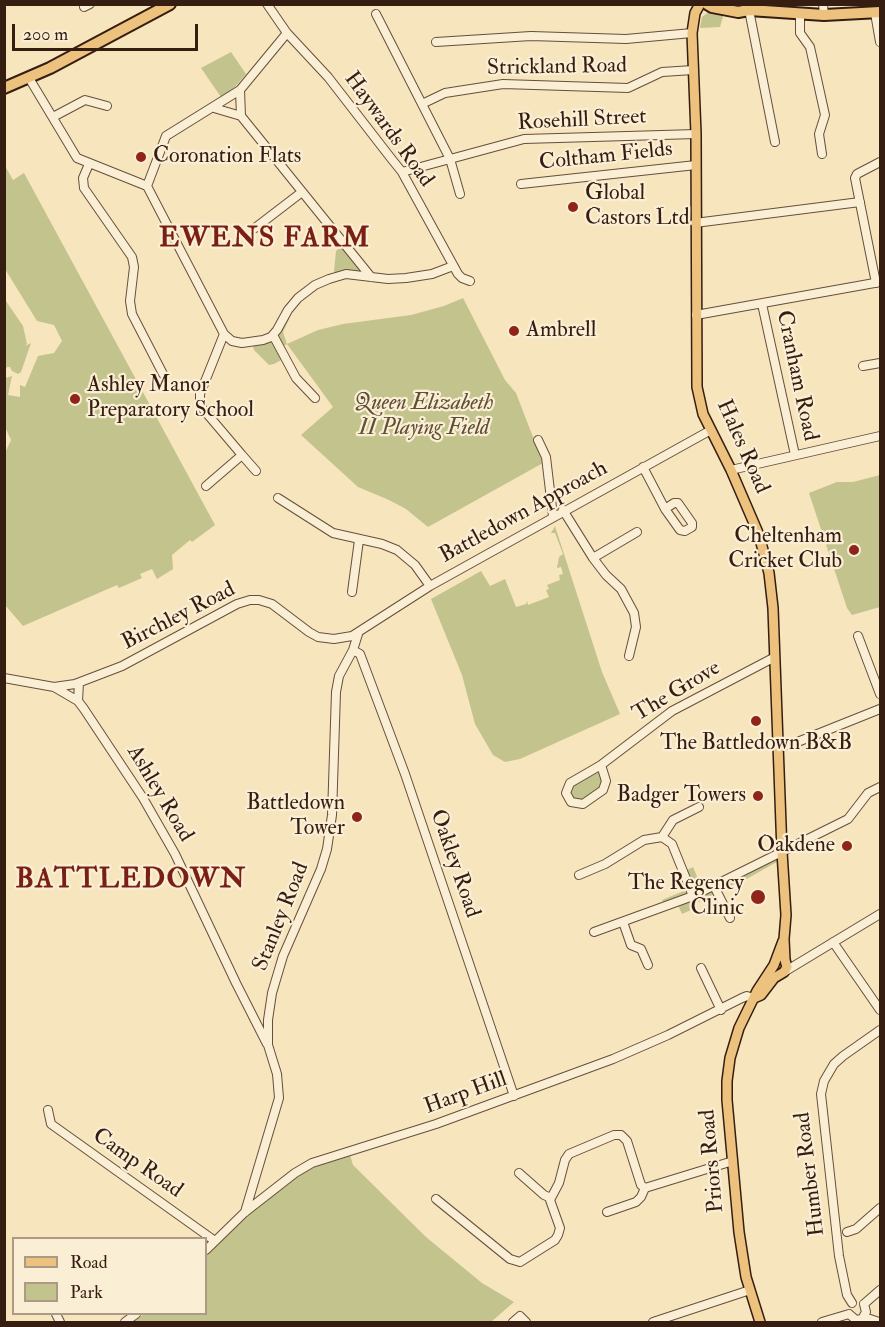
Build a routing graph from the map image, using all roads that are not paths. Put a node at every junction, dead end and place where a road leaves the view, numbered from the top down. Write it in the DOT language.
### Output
graph roads {
  1 [pos="170,4"];
  2 [pos="267,4"];
  3 [pos="700,4"];
  4 [pos="707,4"];
  5 [pos="746,7"];
  6 [pos="824,10"];
  7 [pos="878,13"];
  8 [pos="376,14"];
  9 [pos="800,14"];
  10 [pos="287,33"];
  11 [pos="692,33"];
  12 [pos="436,42"];
  13 [pos="880,42"];
  14 [pos="693,70"];
  15 [pos="29,78"];
  16 [pos="4,88"];
  17 [pos="240,90"];
  18 [pos="422,104"];
  19 [pos="107,106"];
  20 [pos="214,108"];
  21 [pos="241,116"];
  22 [pos="53,117"];
  23 [pos="696,134"];
  24 [pos="775,142"];
  25 [pos="822,154"];
  26 [pos="450,159"];
  27 [pos="880,162"];
  28 [pos="89,164"];
  29 [pos="696,165"];
  30 [pos="402,172"];
  31 [pos="521,184"];
  32 [pos="147,186"];
  33 [pos="302,192"];
  34 [pos="460,194"];
  35 [pos="860,202"];
  36 [pos="695,223"];
  37 [pos="255,228"];
  38 [pos="353,255"];
  39 [pos="453,266"];
  40 [pos="368,273"];
  41 [pos="346,274"];
  42 [pos="470,281"];
  43 [pos="878,282"];
  44 [pos="762,303"];
  45 [pos="696,315"];
  46 [pos="224,334"];
  47 [pos="273,335"];
  48 [pos="880,363"];
  49 [pos="863,366"];
  50 [pos="163,374"];
  51 [pos="315,398"];
  52 [pos="711,430"];
  53 [pos="880,436"];
  54 [pos="538,440"];
  55 [pos="242,455"];
  56 [pos="795,455"];
  57 [pos="643,467"];
  58 [pos="731,470"];
  59 [pos="256,471"];
  60 [pos="206,486"];
  61 [pos="278,498"];
  62 [pos="665,508"];
  63 [pos="563,510"];
  64 [pos="554,516"];
  65 [pos="637,532"];
  66 [pos="359,540"];
  67 [pos="593,558"];
  68 [pos="430,586"];
  69 [pos="352,591"];
  70 [pos="358,634"];
  71 [pos="858,636"];
  72 [pos="353,650"];
  73 [pos="629,656"];
  74 [pos="775,657"];
  75 [pos="4,678"];
  76 [pos="79,683"];
  77 [pos="54,687"];
  78 [pos="880,694"];
  79 [pos="78,701"];
  80 [pos="880,710"];
  81 [pos="778,747"];
  82 [pos="601,765"];
  83 [pos="880,787"];
  84 [pos="699,807"];
  85 [pos="662,837"];
  86 [pos="782,852"];
  87 [pos="583,863"];
  88 [pos="714,886"];
  89 [pos="693,897"];
  90 [pos="880,914"];
  91 [pos="730,918"];
  92 [pos="623,922"];
  93 [pos="594,932"];
  94 [pos="833,942"];
  95 [pos="800,961"];
  96 [pos="780,962"];
  97 [pos="648,965"];
  98 [pos="701,969"];
  99 [pos="783,972"];
  100 [pos="754,998"];
  101 [pos="721,1010"];
  102 [pos="880,1010"];
  103 [pos="268,1023"];
  104 [pos="258,1026"];
  105 [pos="880,1030"];
  106 [pos="268,1045"];
  107 [pos="514,1096"];
  108 [pos="48,1110"];
  109 [pos="733,1161"];
  110 [pos="519,1173"];
  111 [pos="645,1188"];
  112 [pos="551,1198"];
  113 [pos="436,1199"];
  114 [pos="880,1208"];
  115 [pos="245,1212"];
  116 [pos="607,1212"];
  117 [pos="847,1232"];
  118 [pos="215,1240"];
  119 [pos="207,1249"];
  120 [pos="750,1290"];
  121 [pos="880,1290"];
  122 [pos="852,1303"];
  123 [pos="864,1304"];
  124 [pos="849,1314"];
  125 [pos="864,1317"];
  126 [pos="513,1323"];
  127 [pos="526,1323"];
  128 [pos="652,1323"];
  129 [pos="760,1323"];
  130 [pos="822,1323"];
  131 [pos="879,1323"];
  1 -- 15 [label="highway"];
  2 -- 10 [label="street, Haywards Road"];
  3 -- 11 [label="main road, Hales Road"];
  4 -- 5 [label="highway"];
  5 -- 9 [label="highway"];
  5 -- 24 [label="street"];
  6 -- 7 [label="highway"];
  6 -- 9 [label="highway"];
  7 -- 13 [label="street"];
  8 -- 18 [label="street"];
  9 -- 25 [label="street"];
  10 -- 17 [label="street"];
  10 -- 30 [label="street, Haywards Road"];
  11 -- 12 [label="street"];
  11 -- 14 [label="main road, Hales Road"];
  14 -- 18 [label="street, Strickland Road"];
  14 -- 23 [label="main road, Hales Road"];
  15 -- 16 [label="highway"];
  15 -- 22 [label="street"];
  17 -- 20 [label="street"];
  17 -- 21 [label="street"];
  18 -- 26 [label="street"];
  19 -- 22 [label="street"];
  20 -- 21 [label="street"];
  20 -- 32 [label="street"];
  21 -- 33 [label="street"];
  22 -- 28 [label="street"];
  23 -- 26 [label="street, Rosehill Street"];
  23 -- 29 [label="main road, Hales Road"];
  26 -- 30 [label="street, Rosehill Street"];
  26 -- 34 [label="street"];
  27 -- 35 [label="street"];
  28 -- 32 [label="street"];
  28 -- 50 [label="street"];
  29 -- 31 [label="street, Coltham Fields"];
  29 -- 36 [label="main road, Hales Road"];
  30 -- 39 [label="street, Haywards Road"];
  32 -- 46 [label="street"];
  33 -- 37 [label="street"];
  33 -- 38 [label="street"];
  35 -- 36 [label="street"];
  35 -- 43 [label="street"];
  36 -- 45 [label="main road, Hales Road"];
  38 -- 40 [label="street"];
  38 -- 41 [label="street"];
  39 -- 40 [label="street"];
  39 -- 42 [label="street, Haywards Road"];
  40 -- 41 [label="street"];
  41 -- 47 [label="street"];
  43 -- 44 [label="street"];
  44 -- 45 [label="street"];
  44 -- 56 [label="street, Cranham Road"];
  45 -- 52 [label="main road, Hales Road"];
  46 -- 47 [label="street"];
  46 -- 55 [label="street"];
  47 -- 51 [label="street"];
  48 -- 49 [label="street"];
  52 -- 57 [label="street, Battledown Approach"];
  52 -- 58 [label="main road, Hales Road"];
  53 -- 56 [label="street"];
  54 -- 64 [label="street"];
  55 -- 59 [label="street"];
  55 -- 60 [label="street"];
  56 -- 58 [label="street"];
  57 -- 62 [label="street"];
  57 -- 63 [label="street, Battledown Approach"];
  58 -- 74 [label="main road, Hales Road"];
  61 -- 66 [label="street"];
  63 -- 64 [label="street, Battledown Approach"];
  63 -- 67 [label="street"];
  64 -- 68 [label="street, Battledown Approach"];
  65 -- 67 [label="street"];
  66 -- 68 [label="street"];
  66 -- 69 [label="street"];
  67 -- 73 [label="street"];
  68 -- 70 [label="street, Battledown Approach"];
  70 -- 72 [label="street, Stanley Road"];
  70 -- 76 [label="street, Birchley Road"];
  71 -- 78 [label="street"];
  72 -- 103 [label="street, Stanley Road"];
  72 -- 107 [label="street, Oakley Road"];
  74 -- 81 [label="main road, Hales Road"];
  74 -- 82 [label="street, The Grove"];
  75 -- 77 [label="street, Ashley Road"];
  76 -- 77 [label="street, Birchley Road"];
  76 -- 79 [label="street"];
  77 -- 79 [label="street, Ashley Road"];
  79 -- 104 [label="street, Ashley Road"];
  80 -- 81 [label="street"];
  81 -- 86 [label="main road, Hales Road"];
  82 -- 82 [label="street, The Grove"];
  83 -- 86 [label="street"];
  84 -- 85 [label="street"];
  85 -- 87 [label="street"];
  85 -- 89 [label="street"];
  86 -- 88 [label="street"];
  86 -- 96 [label="main road, Hales Road"];
  88 -- 89 [label="street"];
  88 -- 91 [label="street"];
  89 -- 92 [label="street"];
  90 -- 94 [label="street"];
  92 -- 93 [label="street"];
  92 -- 97 [label="street"];
  94 -- 95 [label="street"];
  94 -- 102 [label="street"];
  95 -- 96 [label="street"];
  95 -- 99 [label="street"];
  96 -- 99 [label="main road"];
  96 -- 100 [label="main road, Priors Road"];
  98 -- 101 [label="street"];
  99 -- 100 [label="main road, Priors Road"];
  100 -- 101 [label="street, Harp Hill"];
  100 -- 109 [label="main road, Priors Road"];
  101 -- 107 [label="street, Harp Hill"];
  103 -- 104 [label="street"];
  103 -- 106 [label="street, Stanley Road"];
  104 -- 106 [label="street, Ashley Road"];
  105 -- 122 [label="street, Humber Road"];
  106 -- 115 [label="street, Stanley Road"];
  107 -- 115 [label="street, Harp Hill"];
  108 -- 118 [label="street, Camp Road"];
  109 -- 111 [label="street"];
  109 -- 120 [label="main road, Priors Road"];
  110 -- 112 [label="street"];
  111 -- 112 [label="street"];
  111 -- 116 [label="street"];
  112 -- 113 [label="street"];
  114 -- 117 [label="street"];
  115 -- 118 [label="street, Harp Hill"];
  118 -- 119 [label="street, Harp Hill"];
  120 -- 128 [label="street"];
  120 -- 129 [label="main road, Priors Road"];
  121 -- 123 [label="street"];
  122 -- 123 [label="street"];
  122 -- 124 [label="street"];
  123 -- 125 [label="street"];
  124 -- 125 [label="street"];
  124 -- 130 [label="street"];
  125 -- 131 [label="street"];
  126 -- 127 [label="street"];
}
